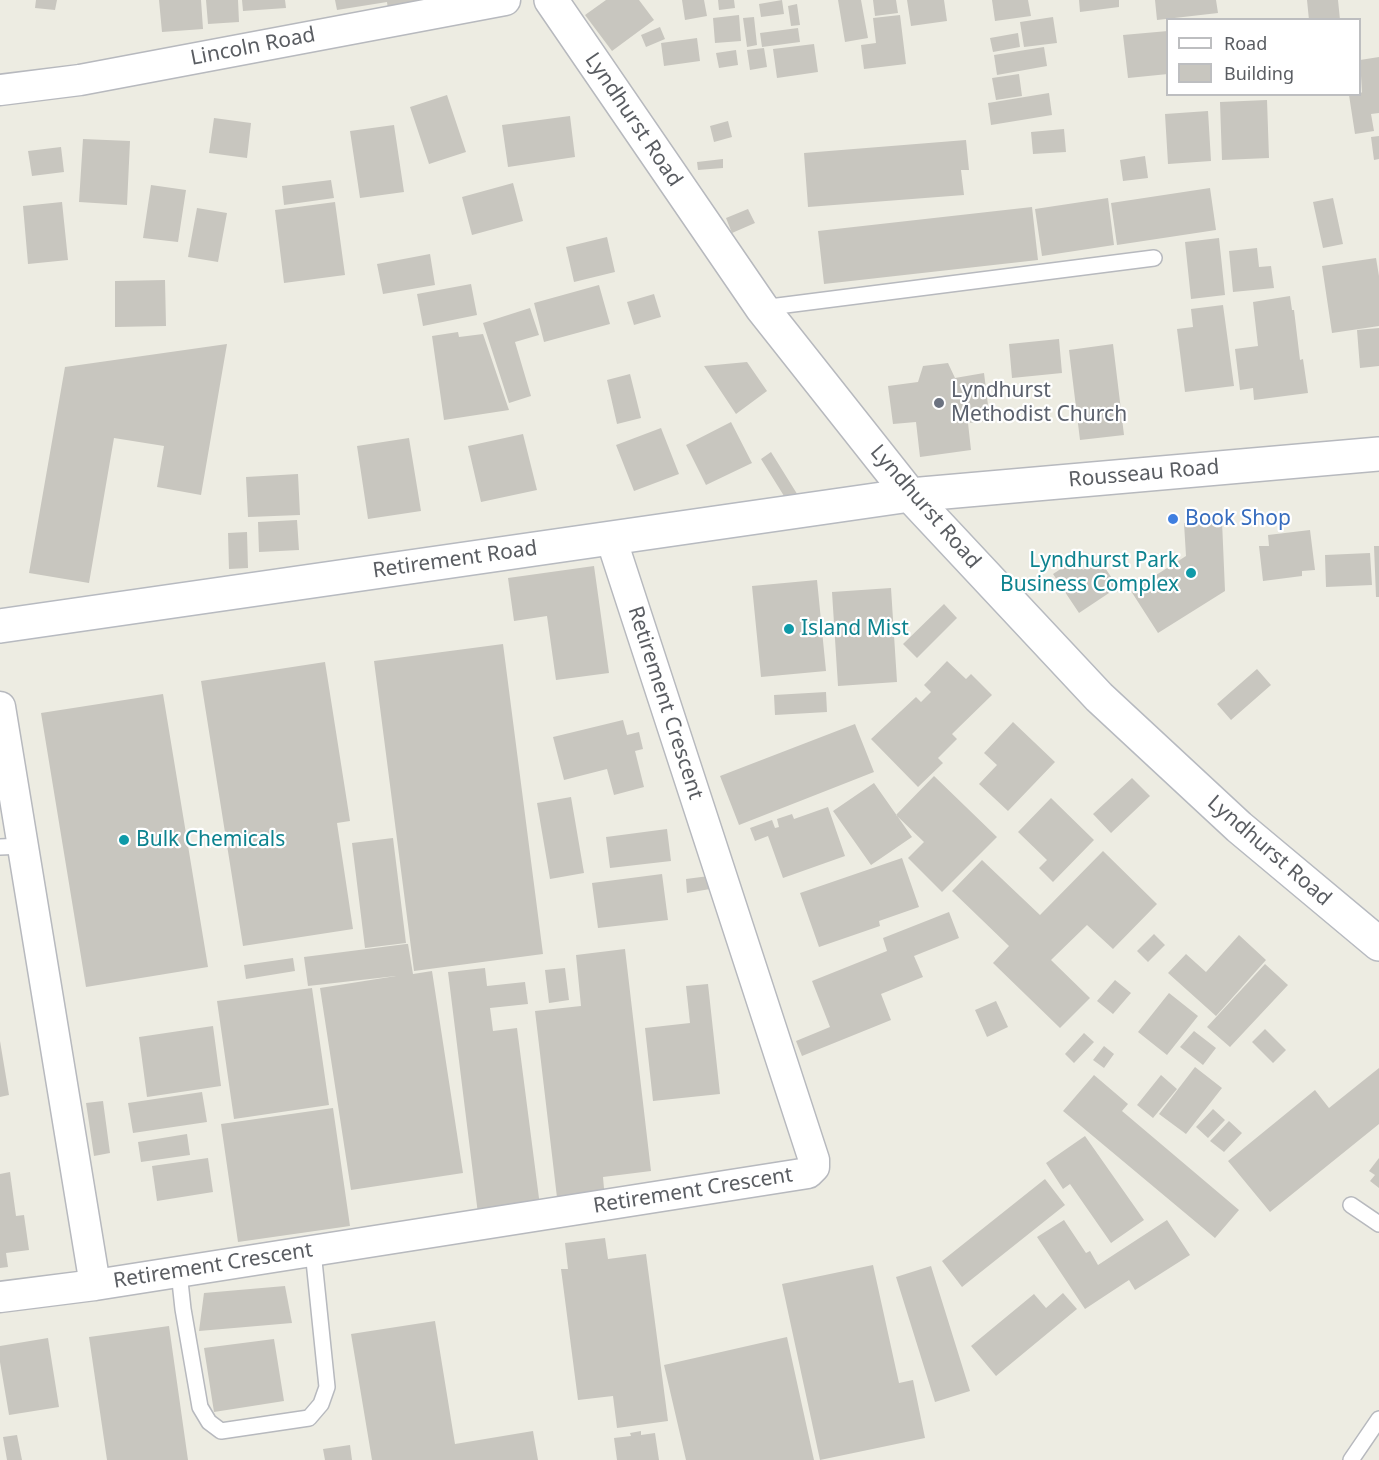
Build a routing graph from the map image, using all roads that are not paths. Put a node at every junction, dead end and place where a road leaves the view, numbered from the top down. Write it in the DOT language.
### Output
graph roads {
  1 [pos="505,0"];
  2 [pos="551,0"];
  3 [pos="0,90"];
  4 [pos="1154,258"];
  5 [pos="762,308"];
  6 [pos="1379,454"];
  7 [pos="910,495"];
  8 [pos="611,538"];
  9 [pos="0,626"];
  10 [pos="0,707"];
  11 [pos="11,847"];
  12 [pos="1379,944"];
  13 [pos="1351,1205"];
  14 [pos="1379,1224"];
  15 [pos="314,1251"];
  16 [pos="178,1272"];
  17 [pos="95,1285"];
  18 [pos="0,1297"];
  19 [pos="1379,1419"];
  20 [pos="1351,1460"];
  1 -- 3 [label="street, Lincoln Road"];
  2 -- 5 [label="main road, Lyndhurst Road"];
  4 -- 5 [label="lane"];
  5 -- 7 [label="main road, Lyndhurst Road"];
  6 -- 7 [label="main road, Rousseau Road"];
  7 -- 8 [label="main road, Retirement Road"];
  7 -- 12 [label="main road, Lyndhurst Road"];
  8 -- 9 [label="main road, Retirement Road"];
  8 -- 15 [label="street, Retirement Crescent"];
  10 -- 11 [label="street, Retirement Crescent"];
  11 -- 17 [label="street, Retirement Crescent"];
  13 -- 14 [label="lane"];
  15 -- 16 [label="street, Retirement Crescent"];
  15 -- 16 [label="lane"];
  16 -- 17 [label="street, Retirement Crescent"];
  17 -- 18 [label="street, Retirement Crescent"];
  19 -- 20 [label="lane"];
}
